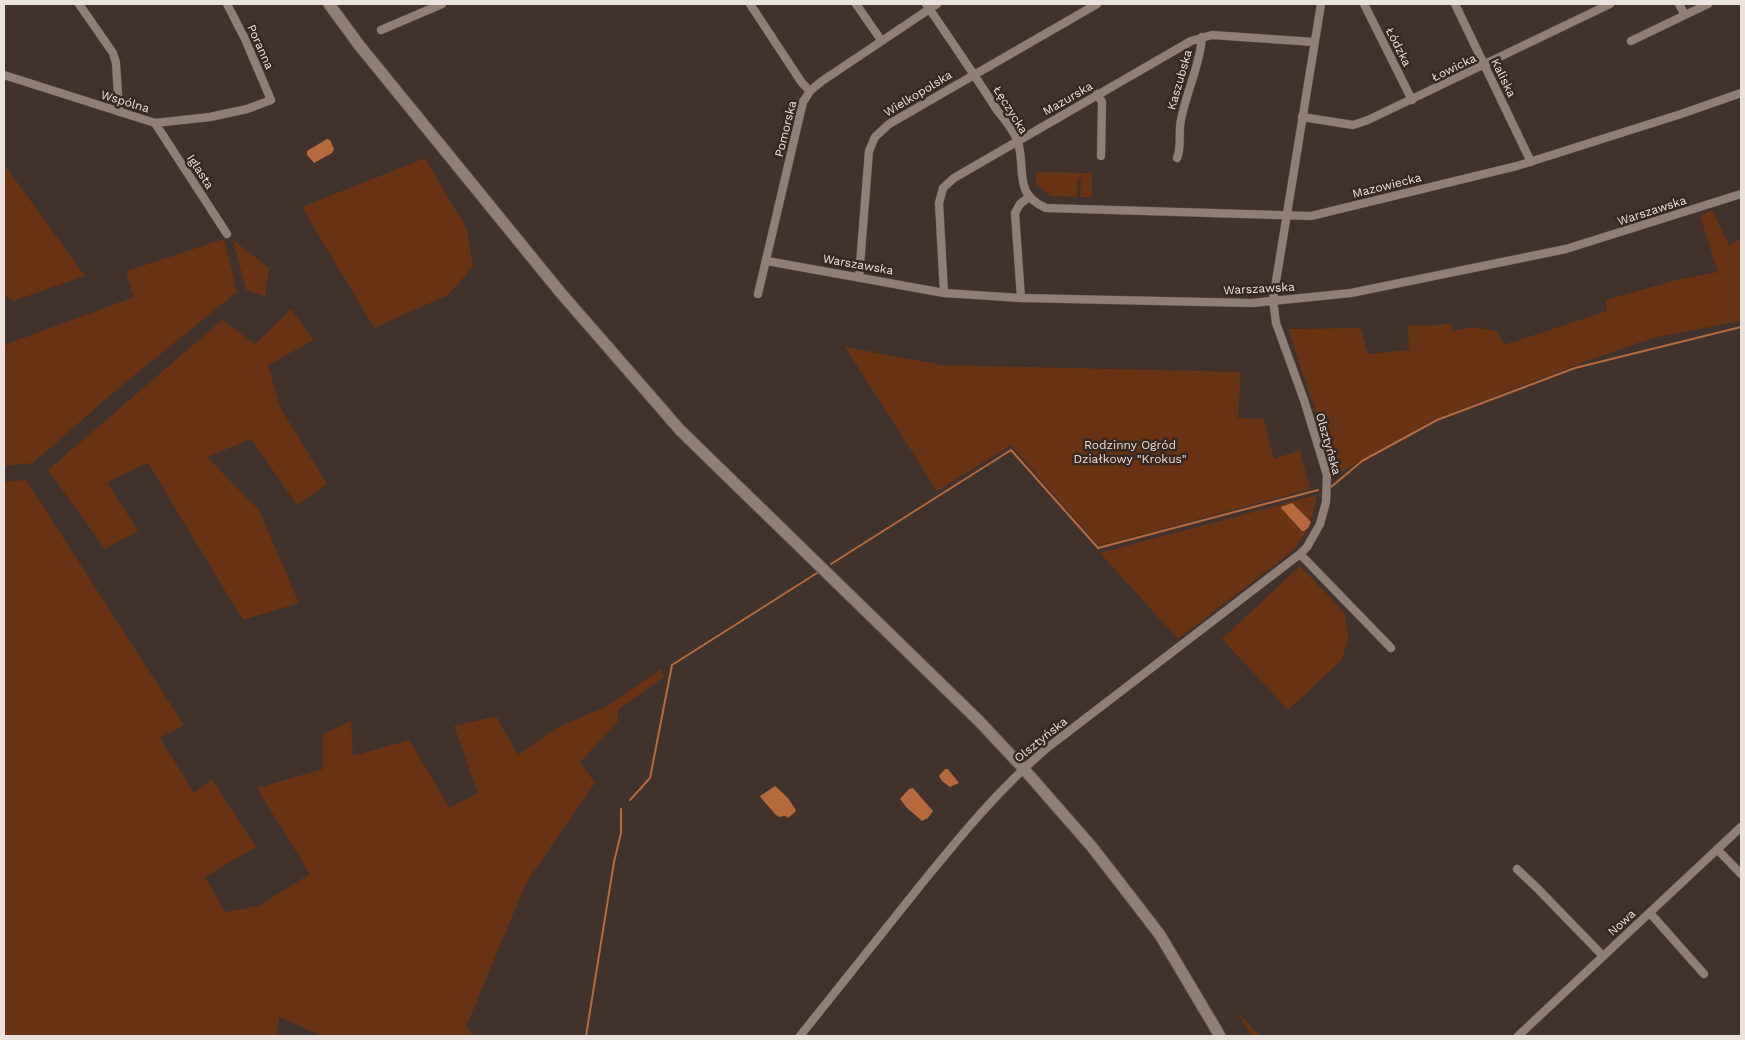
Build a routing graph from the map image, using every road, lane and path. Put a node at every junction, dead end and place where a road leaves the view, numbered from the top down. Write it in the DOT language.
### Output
graph roads {
  1 [pos="80,4"];
  2 [pos="227,4"];
  3 [pos="328,4"];
  4 [pos="442,4"];
  5 [pos="750,4"];
  6 [pos="856,4"];
  7 [pos="936,4"];
  8 [pos="1097,4"];
  9 [pos="1321,4"];
  10 [pos="1364,4"];
  11 [pos="1455,4"];
  12 [pos="1610,4"];
  13 [pos="1679,4"];
  14 [pos="1708,4"];
  15 [pos="928,6"];
  16 [pos="1685,15"];
  17 [pos="381,30"];
  18 [pos="1202,37"];
  19 [pos="881,40"];
  20 [pos="1631,41"];
  21 [pos="1314,42"];
  22 [pos="1485,65"];
  23 [pos="974,74"];
  24 [pos="4,76"];
  25 [pos="810,91"];
  26 [pos="1741,93"];
  27 [pos="1097,94"];
  28 [pos="271,100"];
  29 [pos="1412,100"];
  30 [pos="119,112"];
  31 [pos="1302,117"];
  32 [pos="155,123"];
  33 [pos="1017,141"];
  34 [pos="1101,156"];
  35 [pos="1177,158"];
  36 [pos="1531,162"];
  37 [pos="1741,194"];
  38 [pos="1029,197"];
  39 [pos="1286,215"];
  40 [pos="227,234"];
  41 [pos="767,260"];
  42 [pos="860,277"];
  43 [pos="944,293"];
  44 [pos="758,294"];
  45 [pos="1021,298"];
  46 [pos="1273,300"];
  47 [pos="1300,554"];
  48 [pos="1391,648"];
  49 [pos="1023,768"];
  50 [pos="1741,827"];
  51 [pos="1717,849"];
  52 [pos="1517,869"];
  53 [pos="1741,874"];
  54 [pos="1650,913"];
  55 [pos="1603,956"];
  56 [pos="1704,974"];
  57 [pos="800,1036"];
  58 [pos="1220,1036"];
  59 [pos="1518,1036"];
  1 -- 30 [label="street"];
  2 -- 28 [label="street, Poranna"];
  3 -- 49 [label="main road"];
  4 -- 17 [label="street"];
  5 -- 25 [label="street"];
  6 -- 19 [label="street"];
  7 -- 15 [label="street, Pomorska"];
  8 -- 23 [label="street, Wielkopolska"];
  9 -- 21 [label="street, Olsztyńska"];
  10 -- 29 [label="street, Łódzka"];
  11 -- 22 [label="street, Kaliska"];
  12 -- 22 [label="street, Łowicka"];
  13 -- 16 [label="street"];
  14 -- 16 [label="street"];
  15 -- 19 [label="street, Pomorska"];
  15 -- 23 [label="street, Łęczycka"];
  16 -- 20 [label="street"];
  18 -- 21 [label="street, Mazurska"];
  18 -- 27 [label="street, Mazurska"];
  18 -- 35 [label="street, Kaszubska"];
  19 -- 25 [label="street, Pomorska"];
  21 -- 31 [label="street, Olsztyńska"];
  22 -- 29 [label="street, Łowicka"];
  22 -- 36 [label="street, Kaliska"];
  23 -- 33 [label="street, Łęczycka"];
  23 -- 42 [label="street, Wielkopolska"];
  24 -- 30 [label="street, Wspólna"];
  25 -- 41 [label="street, Pomorska"];
  26 -- 36 [label="street, Mazowiecka"];
  27 -- 33 [label="street, Mazurska"];
  27 -- 34 [label="street"];
  28 -- 32 [label="street, Wspólna"];
  29 -- 31 [label="street, Łowicka"];
  30 -- 32 [label="street, Wspólna"];
  31 -- 39 [label="street, Olsztyńska"];
  32 -- 40 [label="street, Iglasta"];
  33 -- 38 [label="street, Łęczycka"];
  33 -- 43 [label="street, Mazurska"];
  36 -- 39 [label="street, Mazowiecka"];
  37 -- 46 [label="street, Warszawska"];
  38 -- 39 [label="street, Mazowiecka"];
  38 -- 45 [label="street"];
  39 -- 46 [label="street, Olsztyńska"];
  41 -- 42 [label="street, Warszawska"];
  41 -- 44 [label="street, Pomorska"];
  42 -- 43 [label="street, Warszawska"];
  43 -- 45 [label="street, Warszawska"];
  45 -- 46 [label="street, Warszawska"];
  46 -- 47 [label="street, Olsztyńska"];
  47 -- 48 [label="street"];
  47 -- 49 [label="street, Olsztyńska"];
  49 -- 57 [label="street, Olsztyńska"];
  49 -- 58 [label="main road"];
  50 -- 51 [label="street, Nowa"];
  51 -- 53 [label="street"];
  51 -- 54 [label="street, Nowa"];
  52 -- 55 [label="street"];
  54 -- 55 [label="street, Nowa"];
  54 -- 56 [label="street"];
  55 -- 59 [label="street, Nowa"];
}
